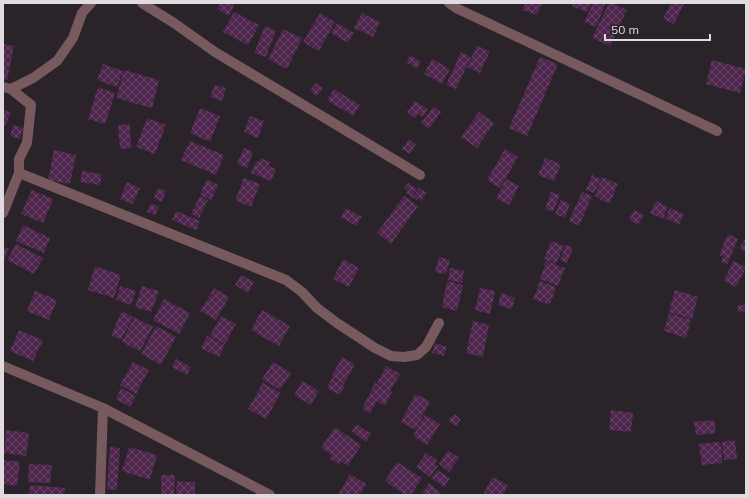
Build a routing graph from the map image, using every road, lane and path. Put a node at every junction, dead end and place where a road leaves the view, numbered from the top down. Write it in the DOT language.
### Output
graph roads {
  1 [pos="91,3"];
  2 [pos="142,3"];
  3 [pos="449,3"];
  4 [pos="7,88"];
  5 [pos="717,131"];
  6 [pos="19,173"];
  7 [pos="420,176"];
  8 [pos="3,214"];
  9 [pos="439,323"];
  10 [pos="3,366"];
  11 [pos="103,408"];
  12 [pos="100,495"];
  13 [pos="270,495"];
  1 -- 4 [label="street"];
  2 -- 7 [label="street"];
  3 -- 5 [label="street"];
  4 -- 6 [label="street"];
  6 -- 8 [label="street"];
  6 -- 9 [label="street"];
  10 -- 11 [label="street"];
  11 -- 12 [label="street"];
  11 -- 13 [label="street"];
}
